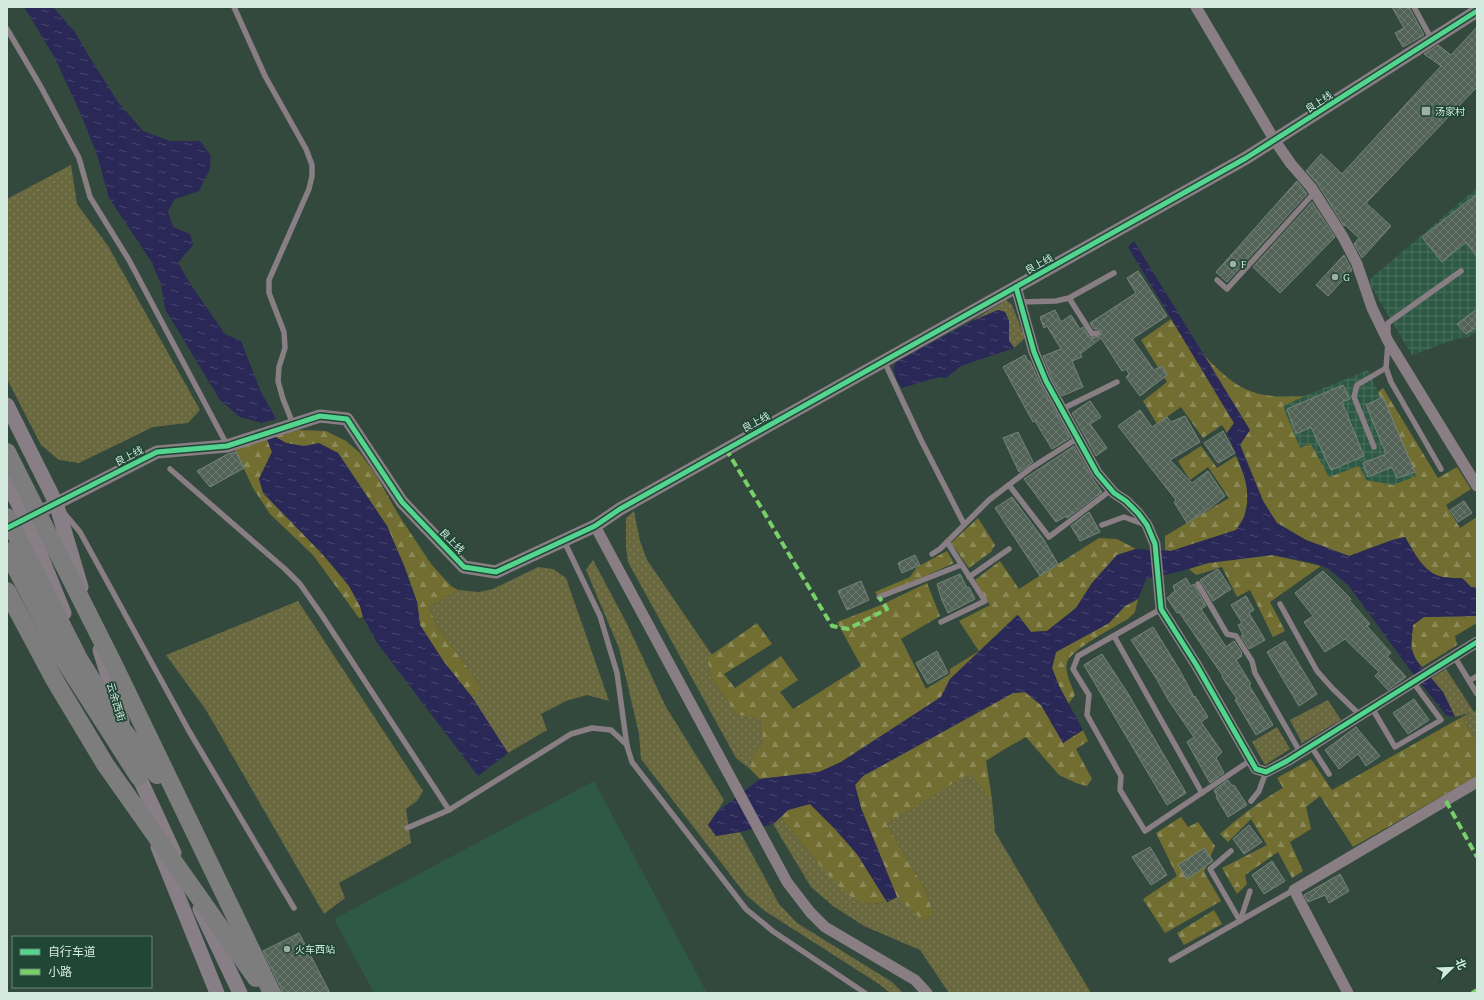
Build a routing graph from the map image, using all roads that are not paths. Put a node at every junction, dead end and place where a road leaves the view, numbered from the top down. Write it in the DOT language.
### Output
graph roads {
  1 [pos="234,7"];
  2 [pos="1196,7"];
  3 [pos="1414,7"];
  4 [pos="1477,10"];
  5 [pos="7,29"];
  6 [pos="1432,40"];
  7 [pos="1274,141"];
  8 [pos="1314,193"];
  9 [pos="1461,271"];
  10 [pos="1114,273"];
  11 [pos="1218,280"];
  12 [pos="1016,287"];
  13 [pos="1069,298"];
  14 [pos="1020,302"];
  15 [pos="1098,333"];
  16 [pos="1388,340"];
  17 [pos="884,361"];
  18 [pos="1386,368"];
  19 [pos="1117,382"];
  20 [pos="7,405"];
  21 [pos="1062,409"];
  22 [pos="293,424"];
  23 [pos="1078,438"];
  24 [pos="227,446"];
  25 [pos="1374,447"];
  26 [pos="7,452"];
  27 [pos="170,469"];
  28 [pos="1441,469"];
  29 [pos="7,482"];
  30 [pos="1009,485"];
  31 [pos="1477,486"];
  32 [pos="1111,490"];
  33 [pos="56,504"];
  34 [pos="7,517"];
  35 [pos="26,519"];
  36 [pos="964,524"];
  37 [pos="1102,524"];
  38 [pos="1148,525"];
  39 [pos="595,526"];
  40 [pos="7,528"];
  41 [pos="564,541"];
  42 [pos="947,542"];
  43 [pos="1009,549"];
  44 [pos="7,551"];
  45 [pos="932,554"];
  46 [pos="961,564"];
  47 [pos="969,577"];
  48 [pos="1198,584"];
  49 [pos="7,591"];
  50 [pos="879,597"];
  51 [pos="1280,604"];
  52 [pos="1161,609"];
  53 [pos="941,622"];
  54 [pos="1114,636"];
  55 [pos="1477,642"];
  56 [pos="1454,656"];
  57 [pos="1477,676"];
  58 [pos="1413,682"];
  59 [pos="1469,682"];
  60 [pos="1477,694"];
  61 [pos="1372,708"];
  62 [pos="1360,715"];
  63 [pos="627,746"];
  64 [pos="1311,746"];
  65 [pos="1300,752"];
  66 [pos="1251,760"];
  67 [pos="1266,772"];
  68 [pos="1329,774"];
  69 [pos="139,777"];
  70 [pos="1477,782"];
  71 [pos="1202,792"];
  72 [pos="1251,801"];
  73 [pos="181,808"];
  74 [pos="449,810"];
  75 [pos="407,828"];
  76 [pos="1230,851"];
  77 [pos="1294,890"];
  78 [pos="1250,891"];
  79 [pos="294,908"];
  80 [pos="1240,921"];
  81 [pos="1171,960"];
  82 [pos="217,993"];
  83 [pos="240,993"];
  84 [pos="267,993"];
  85 [pos="272,993"];
  86 [pos="864,993"];
  87 [pos="926,993"];
  88 [pos="1348,993"];
  1 -- 22 [label="lane"];
  2 -- 7 [label="street"];
  3 -- 6 [label="lane"];
  4 -- 6 [label="street, 良上线"];
  5 -- 24 [label="lane"];
  6 -- 7 [label="street, 良上线"];
  7 -- 8 [label="street"];
  7 -- 12 [label="street, 良上线"];
  8 -- 11 [label="lane"];
  8 -- 16 [label="street"];
  9 -- 16 [label="lane"];
  10 -- 13 [label="lane"];
  12 -- 14 [label="street"];
  12 -- 17 [label="street, 良上线"];
  13 -- 14 [label="lane"];
  13 -- 15 [label="lane"];
  14 -- 21 [label="street"];
  16 -- 18 [label="lane"];
  16 -- 31 [label="street"];
  17 -- 36 [label="lane"];
  17 -- 39 [label="street, 良上线"];
  18 -- 25 [label="lane"];
  18 -- 28 [label="lane"];
  19 -- 21 [label="lane"];
  20 -- 33 [label="main road, 云余西街"];
  21 -- 23 [label="street"];
  22 -- 24 [label="street, 良上线"];
  22 -- 41 [label="street, 良上线"];
  23 -- 30 [label="lane"];
  23 -- 32 [label="street"];
  24 -- 33 [label="street, 良上线"];
  26 -- 73 [label="highway, bridge"];
  27 -- 74 [label="lane"];
  29 -- 35 [label="main road, 云余西街"];
  30 -- 32 [label="lane"];
  30 -- 36 [label="lane"];
  32 -- 38 [label="street"];
  33 -- 35 [label="street, 良上线"];
  33 -- 69 [label="main road, 云余西街"];
  33 -- 79 [label="lane"];
  34 -- 73 [label="highway, bridge"];
  35 -- 40 [label="street, 良上线"];
  35 -- 82 [label="main road, 云余西街"];
  36 -- 42 [label="lane"];
  37 -- 38 [label="lane"];
  38 -- 52 [label="street"];
  39 -- 41 [label="street, 良上线"];
  39 -- 87 [label="street"];
  41 -- 63 [label="lane"];
  42 -- 45 [label="lane"];
  42 -- 46 [label="lane"];
  43 -- 47 [label="lane"];
  44 -- 69 [label="highway, bridge"];
  46 -- 47 [label="lane"];
  46 -- 50 [label="lane"];
  47 -- 53 [label="lane"];
  48 -- 65 [label="lane"];
  49 -- 84 [label="highway, bridge"];
  51 -- 62 [label="lane"];
  52 -- 54 [label="lane"];
  52 -- 66 [label="street"];
  54 -- 71 [label="lane"];
  54 -- 71 [label="lane"];
  55 -- 56 [label="street"];
  56 -- 58 [label="street"];
  56 -- 59 [label="lane"];
  57 -- 59 [label="lane"];
  58 -- 61 [label="street"];
  58 -- 61 [label="lane"];
  59 -- 60 [label="lane"];
  61 -- 62 [label="street"];
  62 -- 64 [label="street"];
  63 -- 74 [label="lane"];
  63 -- 86 [label="lane"];
  64 -- 65 [label="street"];
  64 -- 68 [label="lane"];
  65 -- 67 [label="street"];
  66 -- 67 [label="street"];
  66 -- 71 [label="lane"];
  67 -- 72 [label="lane"];
  69 -- 83 [label="main road, 云余西街"];
  70 -- 77 [label="street"];
  73 -- 85 [label="highway, bridge"];
  74 -- 75 [label="lane"];
  76 -- 80 [label="lane"];
  77 -- 80 [label="lane"];
  77 -- 88 [label="street"];
  78 -- 80 [label="lane"];
  80 -- 81 [label="lane"];
}
